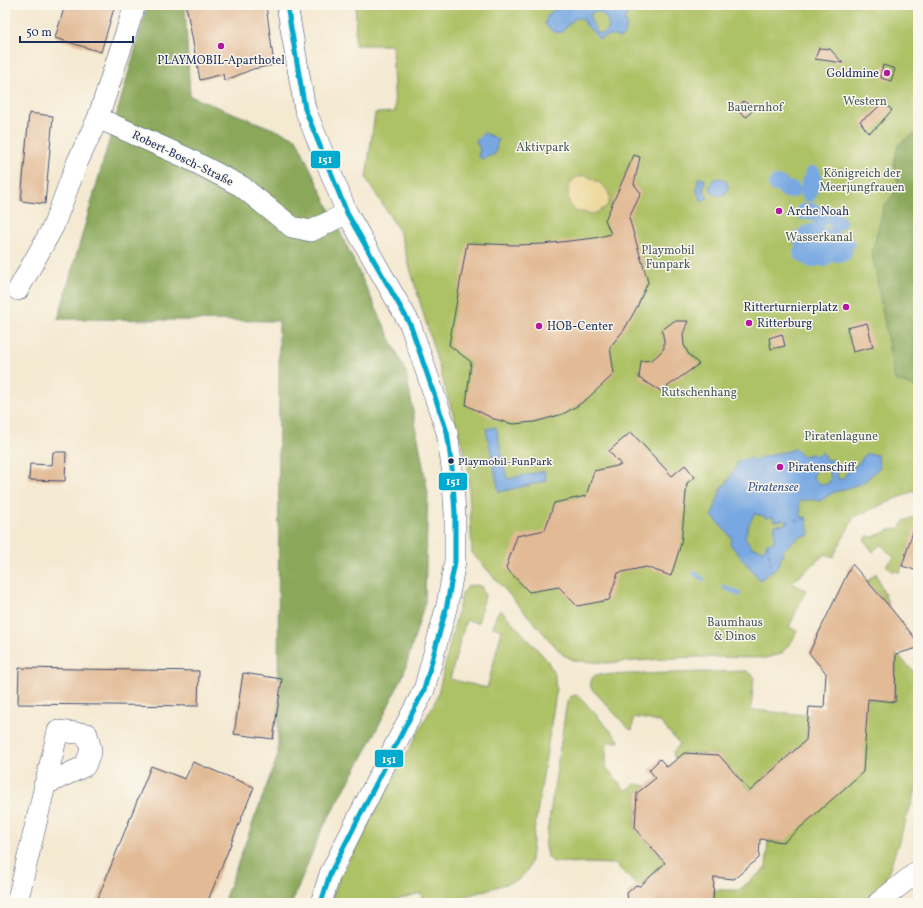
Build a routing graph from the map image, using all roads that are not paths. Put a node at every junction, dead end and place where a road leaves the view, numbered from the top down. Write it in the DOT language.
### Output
graph roads {
  1 [pos="135,5"];
  2 [pos="287,5"];
  3 [pos="98,118"];
  4 [pos="347,213"];
  5 [pos="18,290"];
  6 [pos="44,785"];
  7 [pos="918,871"];
  8 [pos="17,903"];
  9 [pos="321,903"];
  10 [pos="878,903"];
  1 -- 3 [label="street"];
  2 -- 4 [label="street"];
  3 -- 4 [label="street, Robert-Bosch-Straße"];
  3 -- 5 [label="street"];
  4 -- 9 [label="street"];
  6 -- 8 [label="street"];
  7 -- 10 [label="street"];
}
